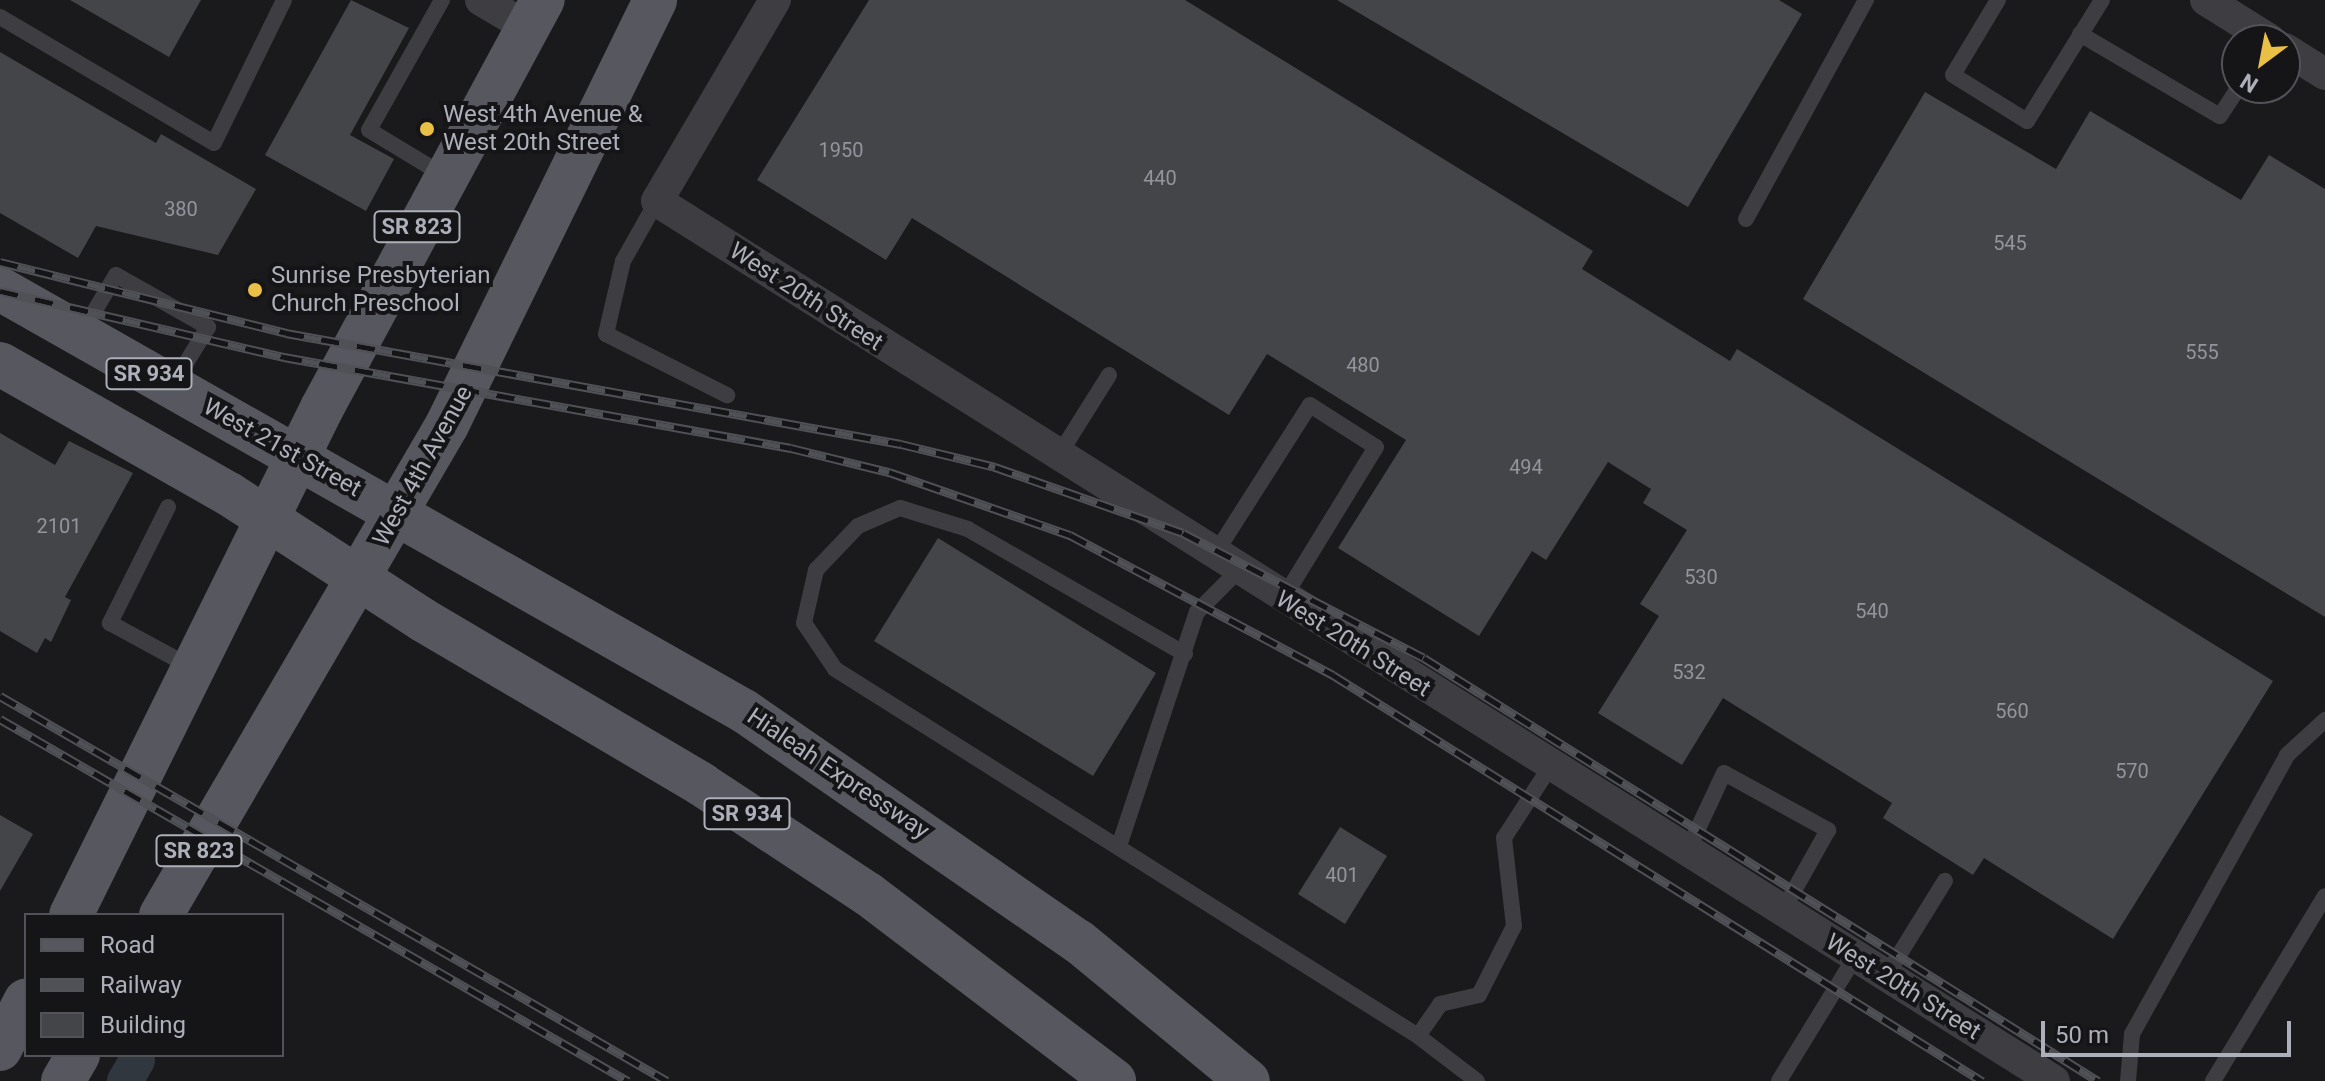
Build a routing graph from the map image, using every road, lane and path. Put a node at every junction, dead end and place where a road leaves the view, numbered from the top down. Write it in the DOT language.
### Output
graph roads {
  1 [pos="284,0"];
  2 [pos="442,0"];
  3 [pos="481,0"];
  4 [pos="655,0"];
  5 [pos="775,0"];
  6 [pos="1866,0"];
  7 [pos="1998,0"];
  8 [pos="2102,0"];
  9 [pos="2206,0"];
  10 [pos="535,14"];
  11 [pos="0,17"];
  12 [pos="2244,24"];
  13 [pos="2080,34"];
  14 [pos="2301,59"];
  15 [pos="2325,74"];
  16 [pos="2228,104"];
  17 [pos="445,176"];
  18 [pos="657,201"];
  19 [pos="1746,219"];
  20 [pos="0,289"];
  21 [pos="80,335"];
  22 [pos="0,364"];
  23 [pos="1109,375"];
  24 [pos="172,387"];
  25 [pos="727,395"];
  26 [pos="297,458"];
  27 [pos="1056,459"];
  28 [pos="168,507"];
  29 [pos="398,511"];
  30 [pos="268,520"];
  31 [pos="1225,564"];
  32 [pos="360,579"];
  33 [pos="1283,601"];
  34 [pos="1185,654"];
  35 [pos="194,668"];
  36 [pos="2325,720"];
  37 [pos="1550,767"];
  38 [pos="1119,846"];
  39 [pos="1687,852"];
  40 [pos="1945,881"];
  41 [pos="2325,896"];
  42 [pos="1782,912"];
  43 [pos="72,913"];
  44 [pos="162,913"];
  45 [pos="1855,957"];
  46 [pos="1886,976"];
  47 [pos="1418,1036"];
  48 [pos="77,1057"];
  49 [pos="63,1081"];
  50 [pos="1114,1081"];
  51 [pos="1248,1081"];
  52 [pos="1477,1081"];
  53 [pos="1779,1081"];
  54 [pos="2054,1081"];
  55 [pos="2128,1081"];
  56 [pos="2213,1081"];
  1 -- 11 [label="lane"];
  2 -- 17 [label="lane"];
  3 -- 10 [label="street"];
  4 -- 29 [label="main road, West 4th Avenue / SR 823"];
  5 -- 18 [label="street"];
  6 -- 19 [label="lane"];
  7 -- 13 [label="lane"];
  8 -- 13 [label="lane"];
  9 -- 12 [label="street"];
  10 -- 17 [label="main road, SR 823"];
  13 -- 16 [label="lane"];
  14 -- 15 [label="street"];
  17 -- 26 [label="main road, SR 823"];
  18 -- 25 [label="lane"];
  18 -- 27 [label="street, West 20th Street"];
  20 -- 21 [label="main road, West 21st Street / SR 934"];
  21 -- 24 [label="main road, West 21st Street / SR 934"];
  21 -- 24 [label="lane"];
  22 -- 30 [label="main road, SR 934"];
  23 -- 27 [label="lane"];
  24 -- 26 [label="main road, West 21st Street / SR 934"];
  26 -- 29 [label="main road, West 21st Street / SR 934"];
  26 -- 30 [label="main road, SR 823"];
  27 -- 31 [label="street, West 20th Street"];
  28 -- 35 [label="lane"];
  29 -- 32 [label="main road, West 4th Avenue / SR 823"];
  29 -- 51 [label="main road, Hialeah Expressway / SR 934"];
  30 -- 32 [label="main road, SR 934"];
  30 -- 35 [label="main road, SR 823"];
  31 -- 33 [label="street, West 20th Street"];
  31 -- 33 [label="lane"];
  31 -- 34 [label="lane"];
  32 -- 44 [label="main road, West 4th Avenue / SR 823"];
  32 -- 50 [label="main road, SR 934"];
  33 -- 37 [label="street, West 20th Street"];
  34 -- 38 [label="lane"];
  34 -- 38 [label="lane"];
  35 -- 43 [label="main road, SR 823"];
  36 -- 55 [label="lane"];
  37 -- 39 [label="street, West 20th Street"];
  37 -- 47 [label="lane"];
  38 -- 47 [label="lane"];
  39 -- 42 [label="street, West 20th Street"];
  39 -- 42 [label="lane"];
  40 -- 46 [label="lane"];
  41 -- 56 [label="lane"];
  42 -- 45 [label="street, West 20th Street"];
  45 -- 46 [label="street, West 20th Street"];
  45 -- 53 [label="lane"];
  46 -- 54 [label="street, West 20th Street"];
  47 -- 52 [label="lane"];
  48 -- 49 [label="main road"];
}
